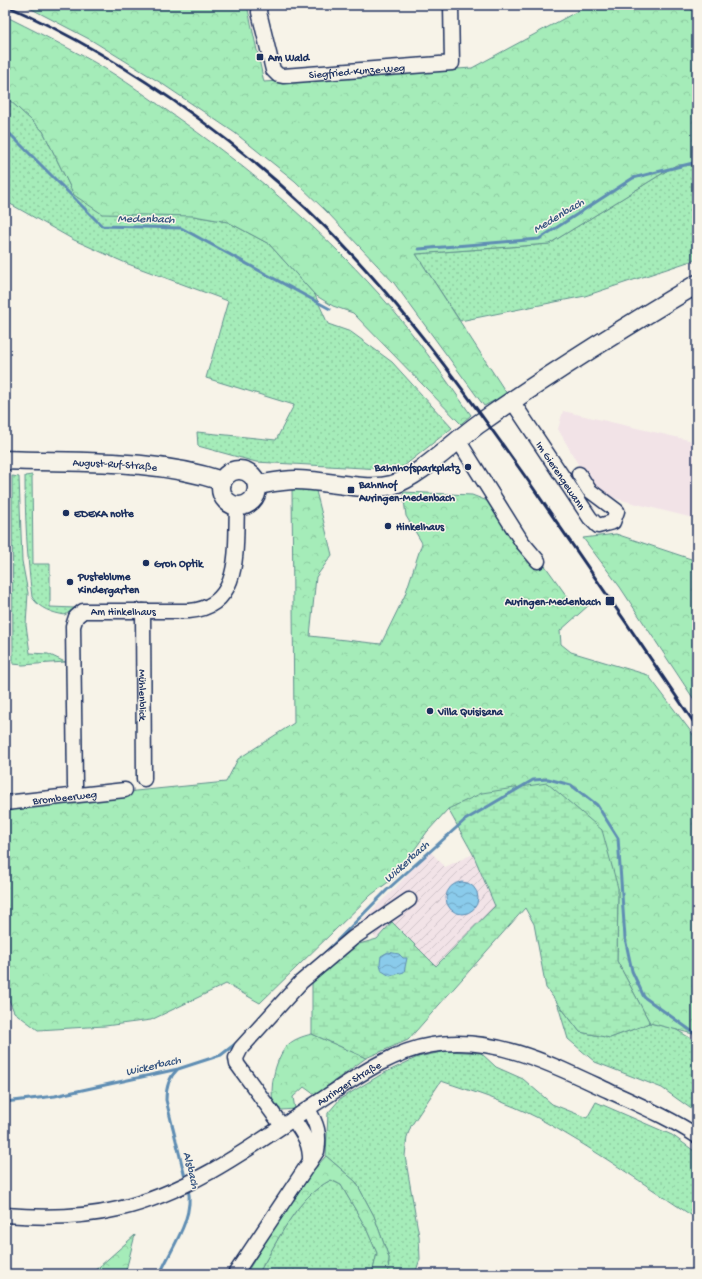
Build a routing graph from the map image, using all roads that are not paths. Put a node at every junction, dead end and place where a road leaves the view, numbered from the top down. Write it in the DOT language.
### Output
graph roads {
  1 [pos="260,5"];
  2 [pos="451,5"];
  3 [pos="697,284"];
  4 [pos="512,401"];
  5 [pos="458,440"];
  6 [pos="5,460"];
  7 [pos="580,474"];
  8 [pos="222,482"];
  9 [pos="256,485"];
  10 [pos="237,506"];
  11 [pos="538,561"];
  12 [pos="143,611"];
  13 [pos="144,779"];
  14 [pos="75,786"];
  15 [pos="125,790"];
  16 [pos="5,802"];
  17 [pos="409,900"];
  18 [pos="308,1109"];
  19 [pos="287,1123"];
  20 [pos="697,1136"];
  21 [pos="310,1164"];
  22 [pos="5,1215"];
  23 [pos="235,1274"];
  1 -- 2 [label="street, Siegfried-Kunze-Weg"];
  3 -- 4 [label="main road"];
  4 -- 5 [label="main road"];
  4 -- 7 [label="street, Im Gierengewann"];
  5 -- 9 [label="main road"];
  5 -- 11 [label="street"];
  6 -- 8 [label="main road, August-Ruf-Straße"];
  8 -- 9 [label="main road"];
  8 -- 10 [label="main road"];
  9 -- 10 [label="main road"];
  10 -- 12 [label="street, Am Hinkelhaus"];
  12 -- 13 [label="street, Mühlenblick"];
  12 -- 14 [label="street, Am Hinkelhaus"];
  15 -- 16 [label="street, Brombeerweg"];
  17 -- 19 [label="street"];
  18 -- 19 [label="street, Auringer Straße"];
  18 -- 20 [label="street, Auringer Straße"];
  18 -- 21 [label="street"];
  19 -- 21 [label="street"];
  19 -- 22 [label="street, Auringer Straße"];
  21 -- 23 [label="street"];
}
